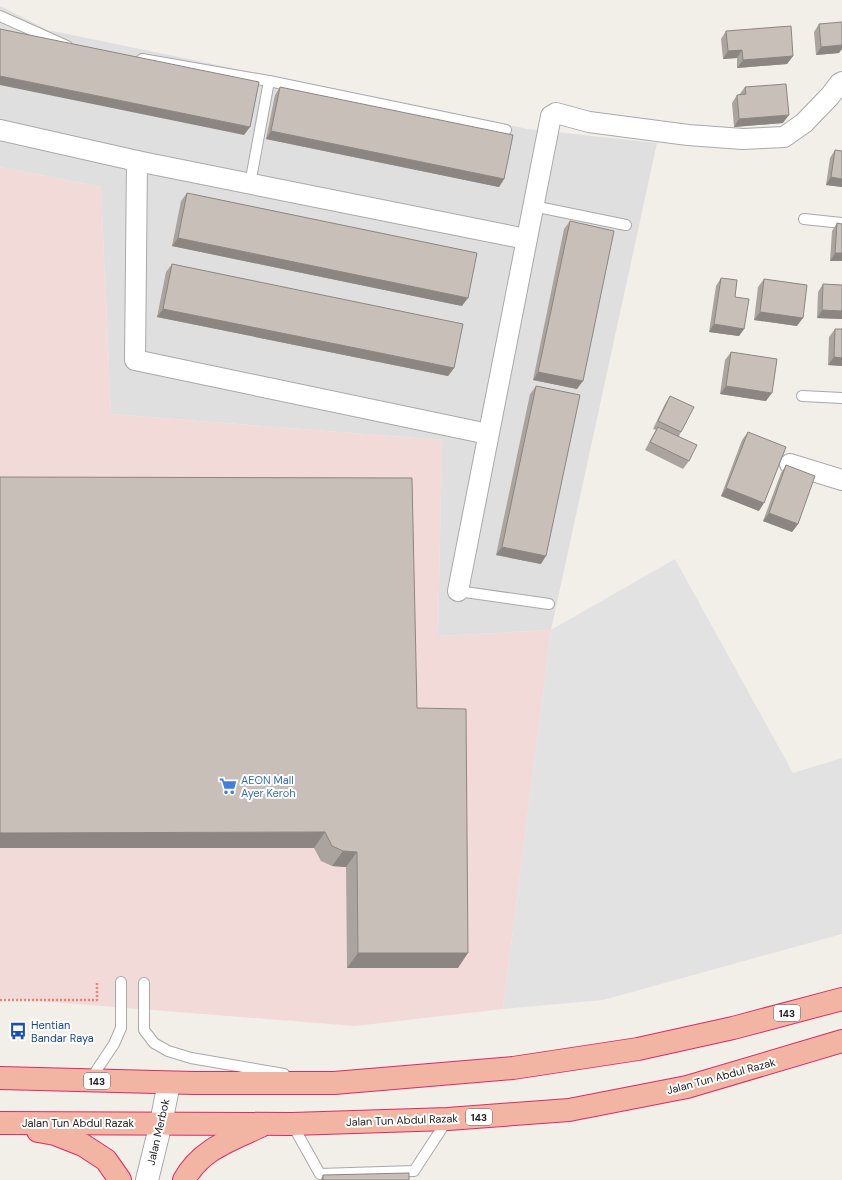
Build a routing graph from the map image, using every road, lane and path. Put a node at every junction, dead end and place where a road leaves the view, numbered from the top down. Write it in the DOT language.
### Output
graph roads {
  1 [pos="0,16"];
  2 [pos="74,47"];
  3 [pos="129,56"];
  4 [pos="269,81"];
  5 [pos="842,82"];
  6 [pos="0,130"];
  7 [pos="506,130"];
  8 [pos="137,161"];
  9 [pos="250,184"];
  10 [pos="533,206"];
  11 [pos="804,219"];
  12 [pos="842,223"];
  13 [pos="626,225"];
  14 [pos="526,239"];
  15 [pos="802,396"];
  16 [pos="842,398"];
  17 [pos="488,434"];
  18 [pos="790,464"];
  19 [pos="842,480"];
  20 [pos="458,591"];
  21 [pos="549,604"];
  22 [pos="97,982"];
  23 [pos="121,982"];
  24 [pos="144,983"];
  25 [pos="842,999"];
  26 [pos="0,1000"];
  27 [pos="842,1041"];
  28 [pos="0,1078"];
  29 [pos="89,1081"];
  30 [pos="169,1083"];
  31 [pos="334,1083"];
  32 [pos="448,1120"];
  33 [pos="0,1123"];
  34 [pos="161,1123"];
  35 [pos="268,1123"];
  36 [pos="292,1124"];
  37 [pos="120,1180"];
  38 [pos="147,1180"];
  39 [pos="184,1180"];
  1 -- 2 [label="lane"];
  3 -- 4 [label="lane"];
  4 -- 7 [label="lane"];
  4 -- 9 [label="lane"];
  5 -- 10 [label="street"];
  6 -- 8 [label="street"];
  8 -- 9 [label="street"];
  8 -- 17 [label="street"];
  9 -- 14 [label="street"];
  10 -- 13 [label="lane"];
  10 -- 14 [label="street"];
  11 -- 12 [label="lane"];
  14 -- 17 [label="street"];
  15 -- 16 [label="lane"];
  17 -- 20 [label="street"];
  18 -- 19 [label="street"];
  20 -- 21 [label="lane"];
  22 -- 26 [label="path"];
  23 -- 29 [label="lane"];
  24 -- 31 [label="lane"];
  25 -- 31 [label="highway, 143"];
  27 -- 32 [label="highway, Jalan Tun Abdul Razak / 143"];
  28 -- 29 [label="highway, 143"];
  29 -- 30 [label="highway, 143"];
  30 -- 31 [label="highway, 143"];
  30 -- 34 [label="street, Jalan Merbok"];
  32 -- 36 [label="highway, Jalan Tun Abdul Razak / 143"];
  32 -- 36 [label="lane"];
  33 -- 34 [label="highway, Jalan Tun Abdul Razak / 143"];
  33 -- 37 [label="highway"];
  34 -- 35 [label="highway, Jalan Tun Abdul Razak / 143"];
  34 -- 38 [label="street, Jalan Merbok"];
  35 -- 36 [label="highway, Jalan Tun Abdul Razak / 143"];
  35 -- 39 [label="highway"];
}
